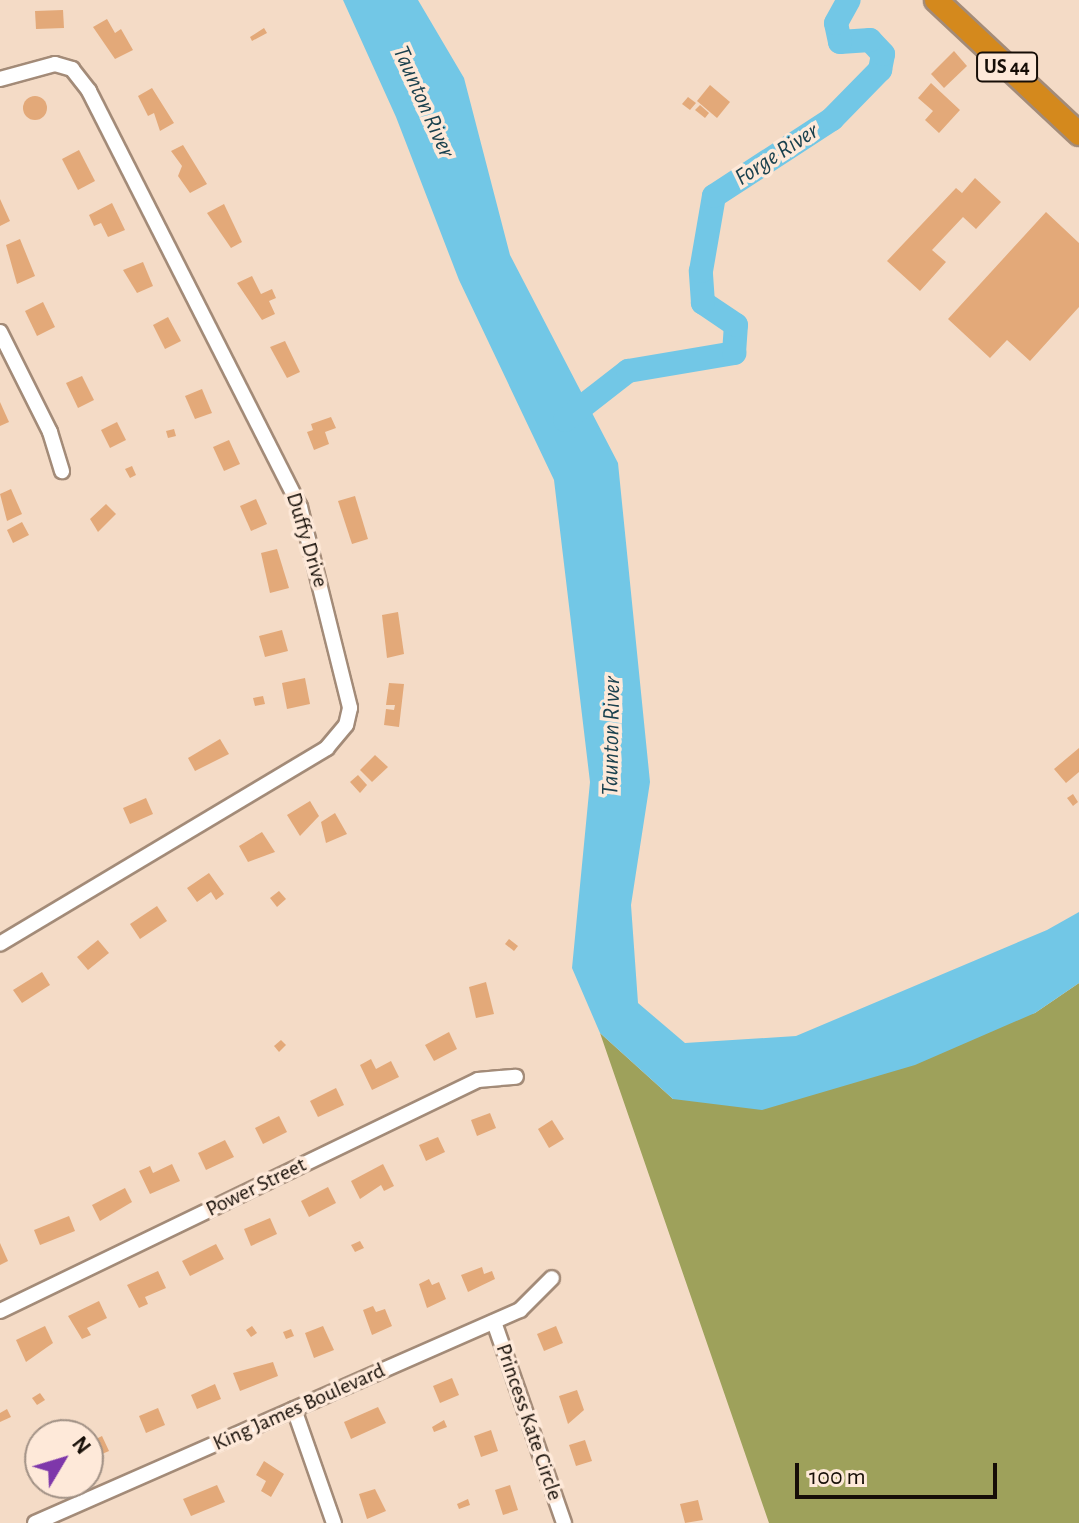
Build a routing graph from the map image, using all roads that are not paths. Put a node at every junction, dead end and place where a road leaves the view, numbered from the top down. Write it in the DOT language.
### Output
graph roads {
  1 [pos="936,0"];
  2 [pos="0,79"];
  3 [pos="1079,134"];
  4 [pos="0,332"];
  5 [pos="62,471"];
  6 [pos="0,944"];
  7 [pos="516,1077"];
  8 [pos="552,1278"];
  9 [pos="0,1311"];
  10 [pos="494,1322"];
  11 [pos="294,1409"];
  12 [pos="35,1523"];
  13 [pos="334,1523"];
  14 [pos="564,1523"];
  1 -- 3 [label="highway, US 44"];
  2 -- 6 [label="street, Duffy Drive"];
  4 -- 5 [label="street"];
  7 -- 9 [label="street, Power Street"];
  8 -- 10 [label="street, King James Boulevard"];
  10 -- 11 [label="street, King James Boulevard"];
  10 -- 14 [label="street, Princess Kate Circle"];
  11 -- 12 [label="street, King James Boulevard"];
  11 -- 13 [label="street"];
}
